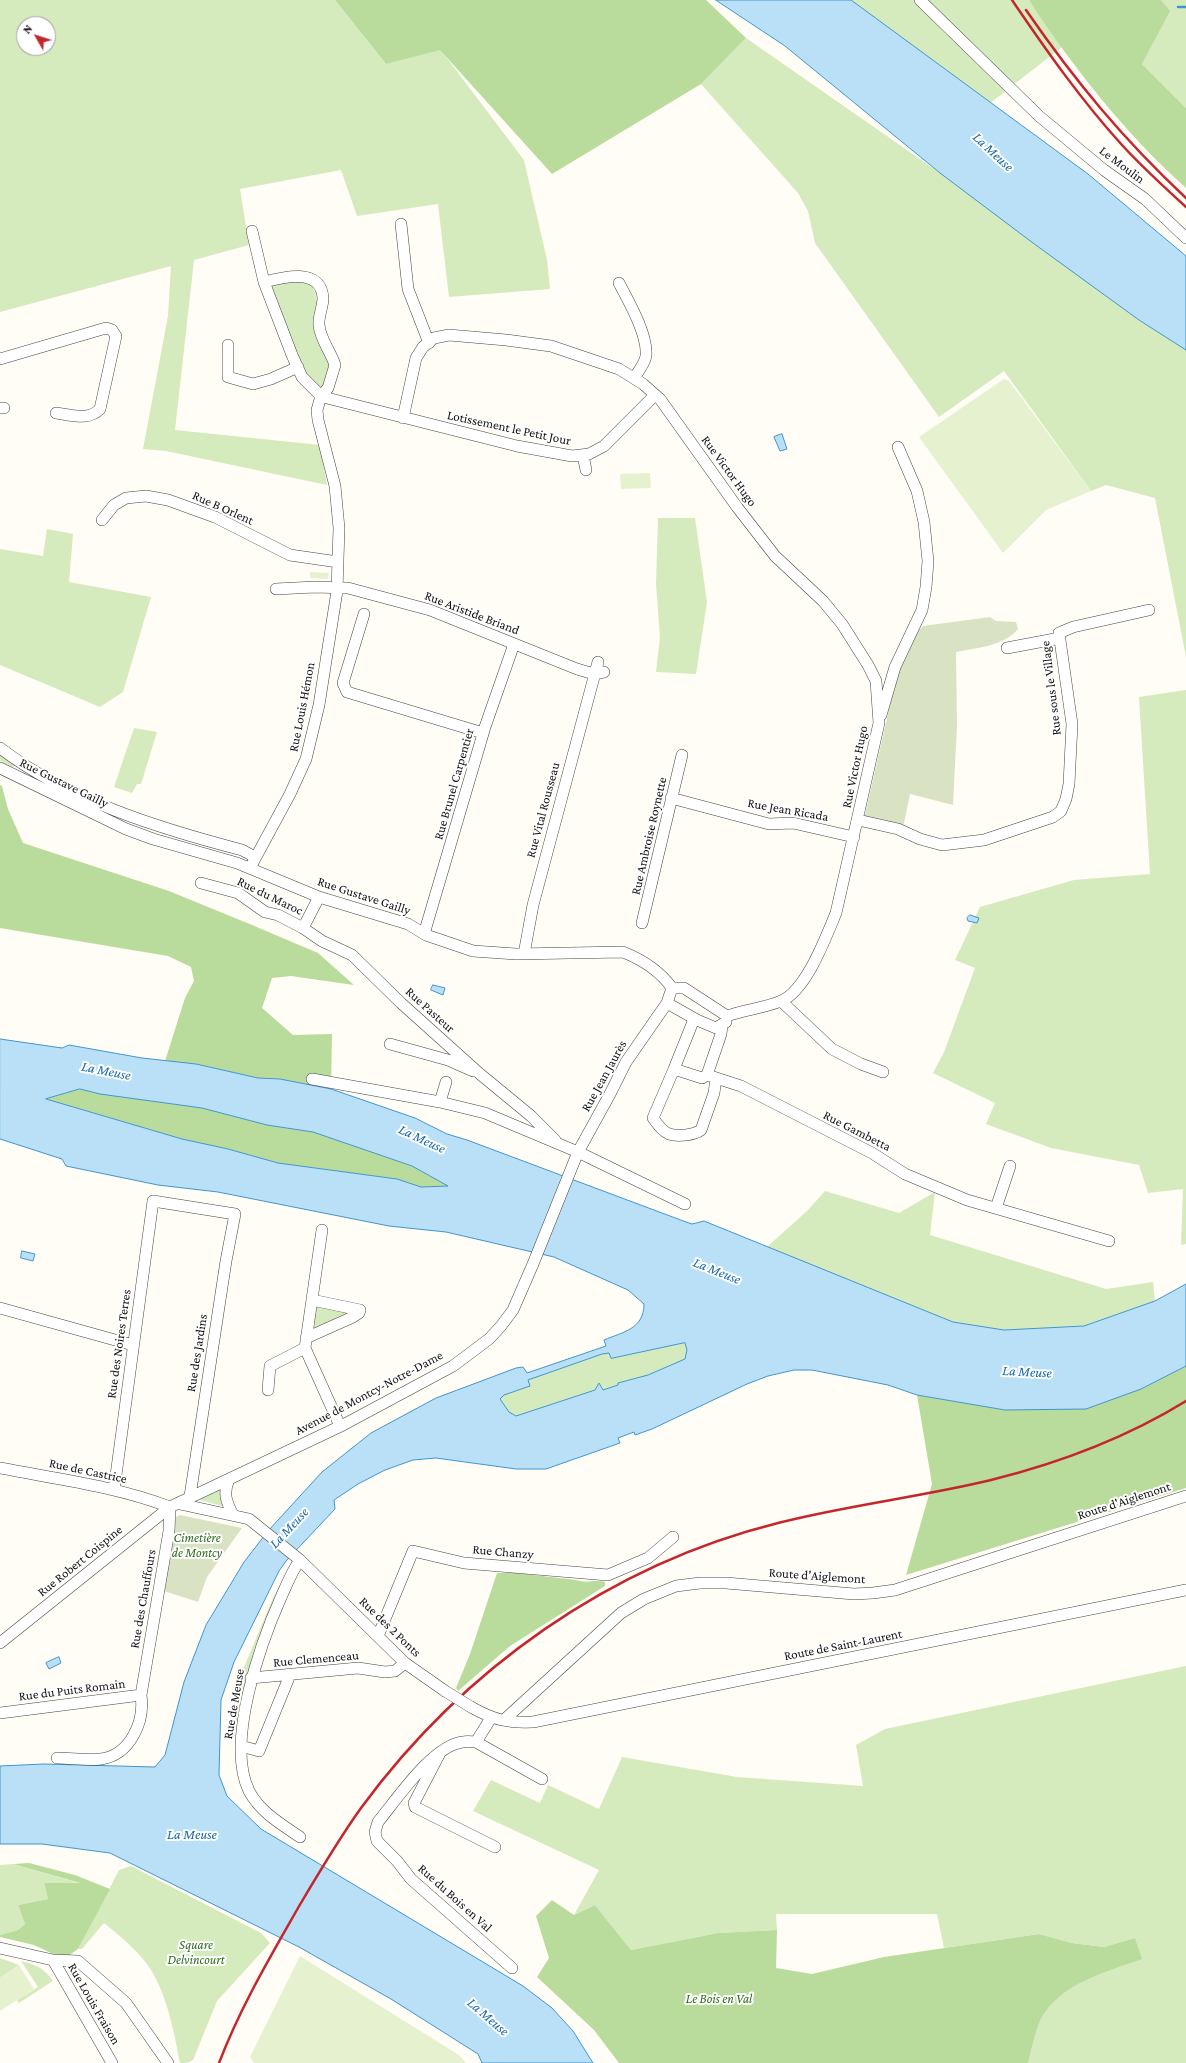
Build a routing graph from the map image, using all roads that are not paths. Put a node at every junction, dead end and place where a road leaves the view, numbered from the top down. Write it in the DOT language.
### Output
graph roads {
  1 [pos="920,0"];
  2 [pos="401,224"];
  3 [pos="252,231"];
  4 [pos="1186,238"];
  5 [pos="264,282"];
  6 [pos="619,283"];
  7 [pos="429,343"];
  8 [pos="228,345"];
  9 [pos="0,359"];
  10 [pos="298,367"];
  11 [pos="634,378"];
  12 [pos="655,395"];
  13 [pos="321,396"];
  14 [pos="56,414"];
  15 [pos="402,418"];
  16 [pos="898,447"];
  17 [pos="583,455"];
  18 [pos="586,470"];
  19 [pos="102,520"];
  20 [pos="338,562"];
  21 [pos="337,587"];
  22 [pos="276,589"];
  23 [pos="1149,610"];
  24 [pos="364,614"];
  25 [pos="1060,638"];
  26 [pos="514,644"];
  27 [pos="1007,648"];
  28 [pos="598,662"];
  29 [pos="599,673"];
  30 [pos="879,723"];
  31 [pos="483,734"];
  32 [pos="0,748"];
  33 [pos="682,755"];
  34 [pos="0,768"];
  35 [pos="671,798"];
  36 [pos="858,820"];
  37 [pos="854,837"];
  38 [pos="256,857"];
  39 [pos="250,868"];
  40 [pos="201,883"];
  41 [pos="319,897"];
  42 [pos="642,923"];
  43 [pos="303,928"];
  44 [pos="424,934"];
  45 [pos="524,954"];
  46 [pos="669,995"];
  47 [pos="781,1001"];
  48 [pos="694,1019"];
  49 [pos="724,1020"];
  50 [pos="390,1044"];
  51 [pos="674,1069"];
  52 [pos="883,1072"];
  53 [pos="480,1074"];
  54 [pos="712,1076"];
  55 [pos="312,1079"];
  56 [pos="446,1082"];
  57 [pos="440,1102"];
  58 [pos="558,1143"];
  59 [pos="578,1152"];
  60 [pos="574,1162"];
  61 [pos="1010,1166"];
  62 [pos="153,1201"];
  63 [pos="685,1204"];
  64 [pos="996,1208"];
  65 [pos="322,1230"];
  66 [pos="1109,1241"];
  67 [pos="312,1300"];
  68 [pos="0,1308"];
  69 [pos="305,1343"];
  70 [pos="133,1345"];
  71 [pos="268,1390"];
  72 [pos="340,1426"];
  73 [pos="0,1468"];
  74 [pos="229,1479"];
  75 [pos="114,1490"];
  76 [pos="190,1496"];
  77 [pos="1186,1496"];
  78 [pos="175,1505"];
  79 [pos="233,1515"];
  80 [pos="673,1537"];
  81 [pos="298,1559"];
  82 [pos="1186,1590"];
  83 [pos="378,1636"];
  84 [pos="0,1643"];
  85 [pos="405,1664"];
  86 [pos="290,1675"];
  87 [pos="251,1678"];
  88 [pos="140,1695"];
  89 [pos="0,1713"];
  90 [pos="492,1718"];
  91 [pos="504,1720"];
  92 [pos="476,1742"];
  93 [pos="241,1746"];
  94 [pos="438,1753"];
  95 [pos="57,1758"];
  96 [pos="542,1779"];
  97 [pos="300,1837"];
  98 [pos="496,1847"];
  99 [pos="0,1948"];
  100 [pos="52,1960"];
  101 [pos="512,1968"];
  102 [pos="112,2063"];
  103 [pos="168,2063"];
  1 -- 4 [label="street, Le Moulin"];
  2 -- 7 [label="street"];
  3 -- 5 [label="street"];
  5 -- 10 [label="street"];
  5 -- 13 [label="street, Rue Louis Hémon"];
  6 -- 11 [label="street"];
  7 -- 11 [label="street"];
  7 -- 15 [label="street"];
  8 -- 10 [label="street"];
  9 -- 14 [label="street"];
  10 -- 13 [label="street"];
  11 -- 12 [label="street"];
  12 -- 17 [label="street, Lotissement le Petit Jour"];
  12 -- 30 [label="street, Rue Victor Hugo"];
  13 -- 15 [label="street, Lotissement le Petit Jour"];
  13 -- 20 [label="street, Rue Louis Hémon"];
  15 -- 17 [label="street, Lotissement le Petit Jour"];
  16 -- 30 [label="street"];
  17 -- 18 [label="street"];
  19 -- 20 [label="street, Rue B Orlent"];
  20 -- 21 [label="street, Rue Louis Hémon"];
  21 -- 22 [label="street, Rue Aristide Briand"];
  21 -- 26 [label="street, Rue Aristide Briand"];
  21 -- 38 [label="street, Rue Louis Hémon"];
  23 -- 25 [label="street, Rue sous le Village"];
  24 -- 31 [label="street"];
  25 -- 27 [label="street"];
  25 -- 36 [label="street, Rue sous le Village"];
  26 -- 29 [label="street, Rue Aristide Briand"];
  26 -- 31 [label="street, Rue Brunel Carpentier"];
  28 -- 29 [label="street, Rue Vital Rousseau"];
  29 -- 45 [label="street, Rue Vital Rousseau"];
  30 -- 36 [label="street, Rue Victor Hugo"];
  31 -- 44 [label="street, Rue Brunel Carpentier"];
  32 -- 38 [label="street, Rue Gustave Gailly"];
  33 -- 35 [label="street, Rue Ambroise Roynette"];
  34 -- 39 [label="street, Rue Gustave Gailly"];
  35 -- 37 [label="street, Rue Jean Ricada"];
  35 -- 42 [label="street, Rue Ambroise Roynette"];
  36 -- 37 [label="street, Rue Victor Hugo"];
  37 -- 47 [label="street, Rue Victor Hugo"];
  38 -- 39 [label="street, Rue Louis Hémon"];
  39 -- 41 [label="street, Rue Gustave Gailly"];
  40 -- 43 [label="street, Rue du Maroc"];
  41 -- 43 [label="street"];
  41 -- 44 [label="street, Rue Gustave Gailly"];
  43 -- 53 [label="street, Rue Pasteur"];
  44 -- 45 [label="street, Rue Gustave Gailly"];
  45 -- 46 [label="street, Rue Gustave Gailly"];
  46 -- 48 [label="street, Rue Gustave Gailly"];
  46 -- 49 [label="street"];
  46 -- 59 [label="street, Rue Jean Jaurès"];
  47 -- 49 [label="street, Rue Victor Hugo"];
  47 -- 52 [label="street"];
  48 -- 49 [label="street, Rue Gustave Gailly"];
  48 -- 51 [label="street"];
  49 -- 54 [label="street"];
  50 -- 53 [label="street"];
  51 -- 54 [label="street, Rue Gambetta"];
  51 -- 54 [label="street"];
  53 -- 58 [label="street, Rue Pasteur"];
  54 -- 64 [label="street, Rue Gambetta"];
  55 -- 57 [label="street"];
  56 -- 57 [label="street"];
  57 -- 58 [label="street"];
  58 -- 59 [label="street"];
  59 -- 60 [label="street, Rue Jean Jaurès"];
  59 -- 63 [label="street"];
  60 -- 72 [label="street, Avenue de Montcy-Notre-Dame"];
  61 -- 64 [label="street"];
  62 -- 70 [label="street, Rue des Noires Terres"];
  62 -- 76 [label="street, Rue des Jardins"];
  64 -- 66 [label="street, Rue Gambetta"];
  65 -- 67 [label="street"];
  67 -- 69 [label="street"];
  67 -- 69 [label="street"];
  68 -- 70 [label="street"];
  69 -- 71 [label="street"];
  69 -- 72 [label="street"];
  70 -- 75 [label="street, Rue des Noires Terres"];
  72 -- 74 [label="street, Avenue de Montcy-Notre-Dame"];
  73 -- 75 [label="street, Rue de Castrice"];
  74 -- 76 [label="street, Avenue de Montcy-Notre-Dame"];
  74 -- 79 [label="street"];
  75 -- 78 [label="street, Rue de Castrice"];
  76 -- 78 [label="street, Avenue de Montcy-Notre-Dame"];
  77 -- 91 [label="street, Route d'Aiglemont"];
  78 -- 79 [label="street, Rue de Castrice"];
  78 -- 84 [label="street, Rue Robert Coispine"];
  78 -- 88 [label="street, Rue des Chauffours"];
  79 -- 81 [label="street, Rue des 2 Ponts"];
  80 -- 83 [label="street, Rue Chanzy"];
  81 -- 83 [label="street, Rue des 2 Ponts"];
  81 -- 87 [label="street, Rue de Meuse"];
  82 -- 91 [label="street, Route de Saint-Laurent"];
  83 -- 85 [label="street, Rue des 2 Ponts"];
  85 -- 86 [label="street, Rue Clemenceau"];
  85 -- 90 [label="street, Rue des 2 Ponts, bridge"];
  86 -- 87 [label="street, Rue Clemenceau"];
  86 -- 93 [label="street"];
  87 -- 93 [label="street, Rue de Meuse"];
  88 -- 89 [label="street, Rue du Puits Romain"];
  88 -- 95 [label="street, Rue du Puits Romain"];
  90 -- 91 [label="street, Route de Saint-Laurent"];
  90 -- 92 [label="street"];
  92 -- 94 [label="street, Rue du Bois en Val"];
  92 -- 96 [label="street"];
  93 -- 97 [label="street, Rue de Meuse"];
  94 -- 98 [label="street"];
  94 -- 101 [label="street, Rue du Bois en Val"];
  99 -- 100 [label="street, Rue Louis Fraison"];
  100 -- 102 [label="street, Rue Louis Fraison"];
  100 -- 103 [label="street, Rue Louis Fraison"];
}
